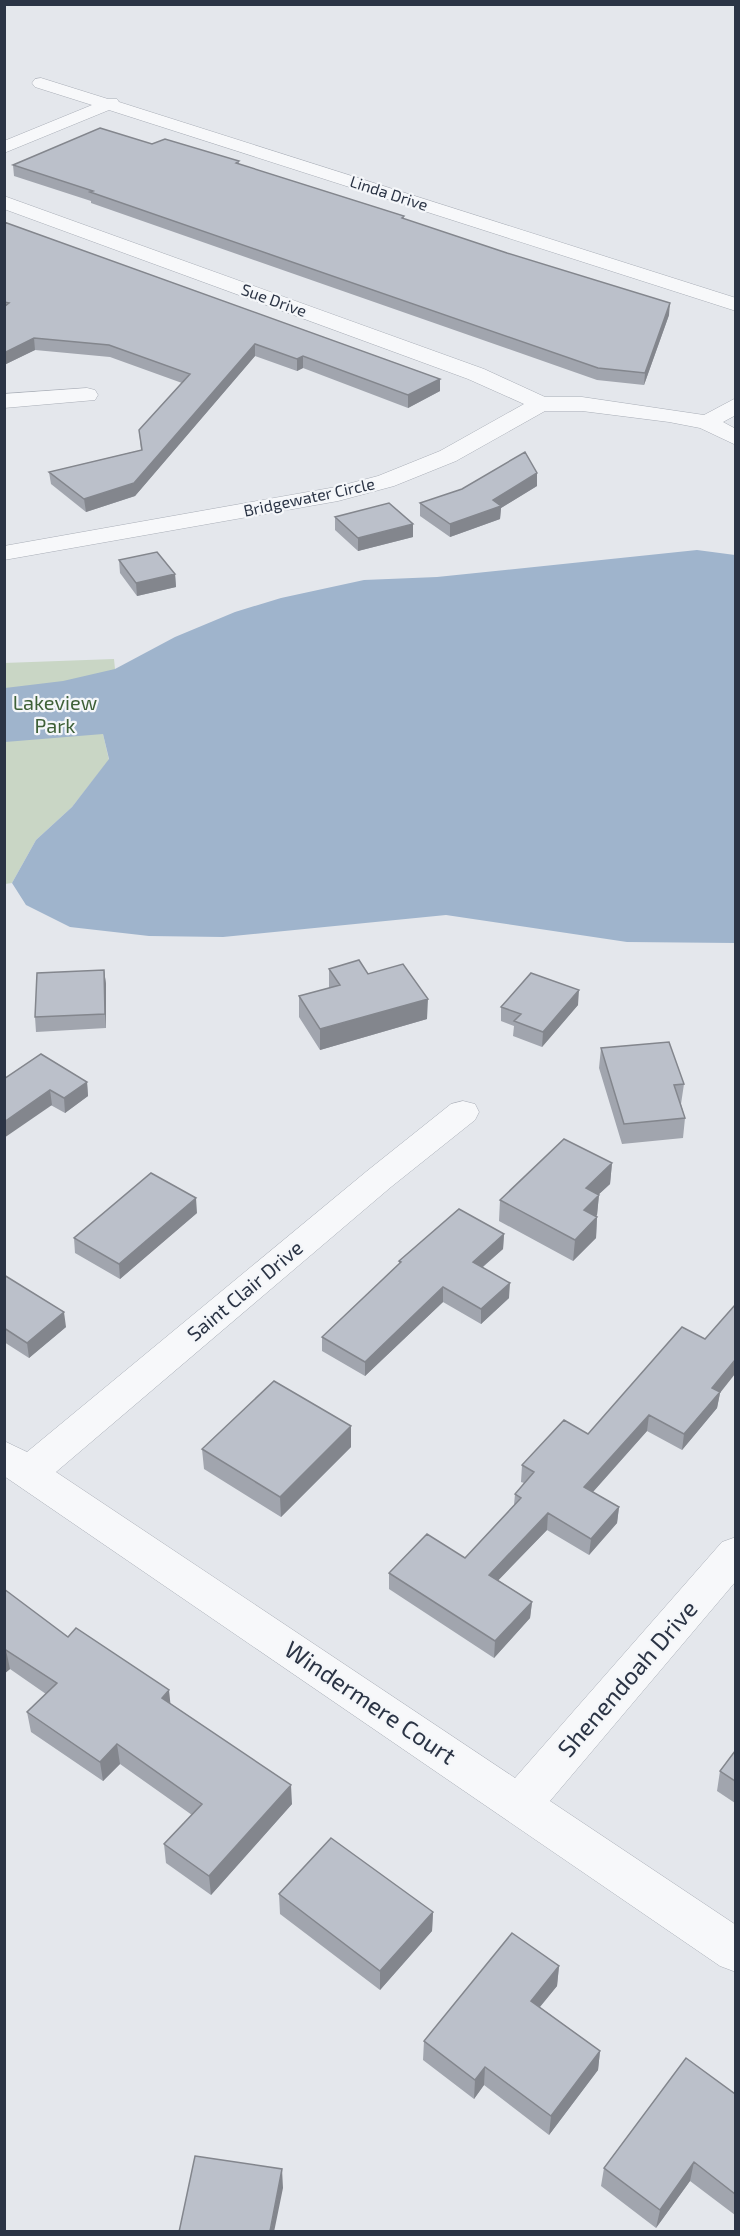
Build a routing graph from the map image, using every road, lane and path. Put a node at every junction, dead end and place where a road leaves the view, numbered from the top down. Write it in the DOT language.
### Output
graph roads {
  1 [pos="41,83"];
  2 [pos="111,104"];
  3 [pos="4,148"];
  4 [pos="4,202"];
  5 [pos="735,305"];
  6 [pos="87,395"];
  7 [pos="4,401"];
  8 [pos="541,404"];
  9 [pos="735,405"];
  10 [pos="707,422"];
  11 [pos="735,438"];
  12 [pos="4,553"];
  13 [pos="463,1112"];
  14 [pos="17,1464"];
  15 [pos="735,1553"];
  16 [pos="520,1804"];
  17 [pos="735,1951"];
  1 -- 2 [label="street, Linda Drive"];
  2 -- 3 [label="street"];
  2 -- 5 [label="street, Linda Drive"];
  4 -- 8 [label="street, Sue Drive"];
  6 -- 7 [label="street"];
  8 -- 10 [label="street, Bridgewater Circle"];
  8 -- 12 [label="street, Bridgewater Circle"];
  9 -- 10 [label="street"];
  10 -- 11 [label="street"];
  13 -- 14 [label="street, Saint Clair Drive"];
  14 -- 16 [label="street, Windermere Court"];
  15 -- 16 [label="street, Shenendoah Drive"];
  16 -- 17 [label="street, Windermere Court"];
}
